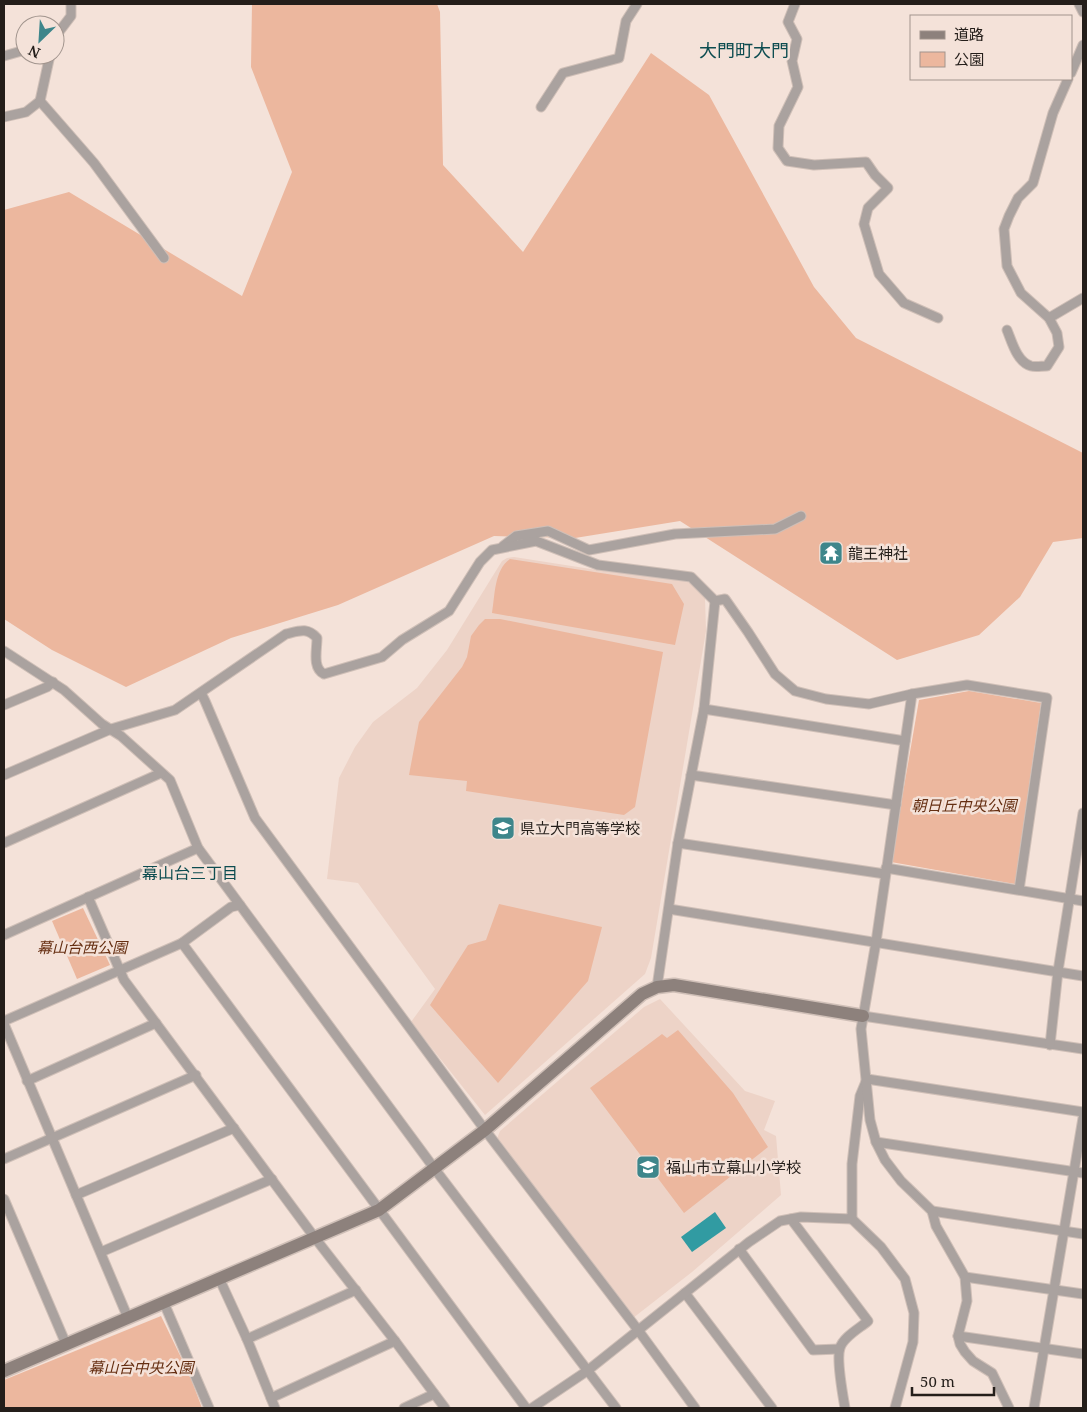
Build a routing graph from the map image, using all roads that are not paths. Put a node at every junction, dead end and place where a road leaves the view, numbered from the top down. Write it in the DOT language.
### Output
graph roads {
  1 [pos="71,4"];
  2 [pos="638,4"];
  3 [pos="795,4"];
  4 [pos="1079,4"];
  5 [pos="1083,12"];
  6 [pos="65,23"];
  7 [pos="1083,45"];
  8 [pos="48,65"];
  9 [pos="1072,72"];
  10 [pos="1068,80"];
  11 [pos="40,101"];
  12 [pos="541,108"];
  13 [pos="4,117"];
  14 [pos="164,258"];
  15 [pos="1083,298"];
  16 [pos="938,318"];
  17 [pos="1049,318"];
  18 [pos="1008,330"];
  19 [pos="801,516"];
  20 [pos="500,549"];
  21 [pos="716,601"];
  22 [pos="4,651"];
  23 [pos="53,682"];
  24 [pos="201,693"];
  25 [pos="912,694"];
  26 [pos="4,705"];
  27 [pos="704,709"];
  28 [pos="111,729"];
  29 [pos="905,741"];
  30 [pos="162,773"];
  31 [pos="4,775"];
  32 [pos="691,775"];
  33 [pos="896,805"];
  34 [pos="1083,813"];
  35 [pos="1082,824"];
  36 [pos="4,843"];
  37 [pos="678,843"];
  38 [pos="198,848"];
  39 [pos="886,871"];
  40 [pos="1019,890"];
  41 [pos="88,898"];
  42 [pos="1070,899"];
  43 [pos="1083,901"];
  44 [pos="240,905"];
  45 [pos="669,909"];
  46 [pos="4,935"];
  47 [pos="876,942"];
  48 [pos="182,943"];
  49 [pos="119,971"];
  50 [pos="1058,971"];
  51 [pos="1083,976"];
  52 [pos="657,987"];
  53 [pos="863,1016"];
  54 [pos="4,1021"];
  55 [pos="156,1023"];
  56 [pos="4,1024"];
  57 [pos="1050,1045"];
  58 [pos="1083,1049"];
  59 [pos="196,1075"];
  60 [pos="867,1079"];
  61 [pos="27,1081"];
  62 [pos="1083,1112"];
  63 [pos="1083,1118"];
  64 [pos="234,1128"];
  65 [pos="486,1130"];
  66 [pos="52,1138"];
  67 [pos="876,1142"];
  68 [pos="4,1159"];
  69 [pos="434,1168"];
  70 [pos="1079,1173"];
  71 [pos="272,1179"];
  72 [pos="76,1195"];
  73 [pos="4,1198"];
  74 [pos="379,1210"];
  75 [pos="932,1211"];
  76 [pos="791,1219"];
  77 [pos="852,1219"];
  78 [pos="1064,1231"];
  79 [pos="1083,1234"];
  80 [pos="316,1238"];
  81 [pos="739,1249"];
  82 [pos="101,1252"];
  83 [pos="965,1277"];
  84 [pos="219,1278"];
  85 [pos="1054,1289"];
  86 [pos="356,1290"];
  87 [pos="685,1293"];
  88 [pos="1083,1294"];
  89 [pos="164,1303"];
  90 [pos="128,1318"];
  91 [pos="638,1330"];
  92 [pos="958,1336"];
  93 [pos="247,1339"];
  94 [pos="395,1341"];
  95 [pos="66,1344"];
  96 [pos="1044,1348"];
  97 [pos="839,1349"];
  98 [pos="1083,1354"];
  99 [pos="4,1371"];
  100 [pos="587,1371"];
  101 [pos="434,1394"];
  102 [pos="271,1398"];
  103 [pos="209,1408"];
  104 [pos="275,1408"];
  105 [pos="404,1408"];
  106 [pos="444,1408"];
  107 [pos="526,1408"];
  108 [pos="532,1408"];
  109 [pos="616,1408"];
  110 [pos="695,1408"];
  111 [pos="772,1408"];
  112 [pos="845,1408"];
  113 [pos="895,1408"];
  114 [pos="1009,1408"];
  115 [pos="1034,1408"];
  1 -- 6 [label="street"];
  2 -- 12 [label="street"];
  3 -- 16 [label="street"];
  4 -- 5 [label="street"];
  7 -- 9 [label="street"];
  8 -- 11 [label="street"];
  10 -- 17 [label="street"];
  11 -- 13 [label="street"];
  11 -- 14 [label="street"];
  15 -- 17 [label="street"];
  17 -- 18 [label="street"];
  19 -- 20 [label="street"];
  20 -- 21 [label="street"];
  20 -- 24 [label="street"];
  21 -- 25 [label="street"];
  21 -- 27 [label="street"];
  22 -- 23 [label="street"];
  23 -- 26 [label="street"];
  23 -- 28 [label="street"];
  24 -- 28 [label="street"];
  24 -- 65 [label="street"];
  25 -- 29 [label="street"];
  25 -- 40 [label="street"];
  27 -- 29 [label="street"];
  27 -- 32 [label="street"];
  28 -- 30 [label="street"];
  28 -- 31 [label="street"];
  29 -- 33 [label="street"];
  30 -- 36 [label="street"];
  30 -- 38 [label="street"];
  32 -- 33 [label="street"];
  32 -- 37 [label="street"];
  33 -- 39 [label="street"];
  34 -- 35 [label="street"];
  35 -- 42 [label="street"];
  37 -- 39 [label="street"];
  37 -- 45 [label="street"];
  38 -- 41 [label="street"];
  38 -- 44 [label="street"];
  39 -- 40 [label="street"];
  39 -- 47 [label="street"];
  40 -- 42 [label="street"];
  41 -- 46 [label="street"];
  41 -- 49 [label="street"];
  42 -- 43 [label="street"];
  42 -- 50 [label="street"];
  44 -- 48 [label="street"];
  44 -- 69 [label="street"];
  45 -- 47 [label="street"];
  45 -- 52 [label="street"];
  47 -- 50 [label="street"];
  47 -- 53 [label="street"];
  48 -- 49 [label="street"];
  48 -- 74 [label="street"];
  49 -- 54 [label="street"];
  49 -- 55 [label="street"];
  50 -- 51 [label="street"];
  50 -- 57 [label="street"];
  52 -- 53 [label="street"];
  52 -- 65 [label="street"];
  53 -- 57 [label="street"];
  53 -- 60 [label="street"];
  55 -- 59 [label="street"];
  55 -- 61 [label="street"];
  56 -- 61 [label="street"];
  57 -- 58 [label="street"];
  59 -- 64 [label="street"];
  59 -- 66 [label="street"];
  60 -- 62 [label="street"];
  60 -- 67 [label="street"];
  60 -- 77 [label="street"];
  61 -- 66 [label="street"];
  63 -- 70 [label="street"];
  64 -- 71 [label="street"];
  64 -- 72 [label="street"];
  65 -- 69 [label="street"];
  65 -- 91 [label="street"];
  66 -- 68 [label="street"];
  66 -- 72 [label="street"];
  67 -- 70 [label="street"];
  67 -- 75 [label="street"];
  69 -- 74 [label="street"];
  69 -- 100 [label="street"];
  70 -- 78 [label="street"];
  71 -- 80 [label="street"];
  71 -- 82 [label="street"];
  72 -- 82 [label="street"];
  73 -- 95 [label="street"];
  74 -- 80 [label="street"];
  74 -- 107 [label="street"];
  75 -- 78 [label="street"];
  75 -- 83 [label="street"];
  76 -- 77 [label="street"];
  76 -- 81 [label="street"];
  76 -- 97 [label="street"];
  77 -- 113 [label="street"];
  78 -- 79 [label="street"];
  78 -- 85 [label="street"];
  80 -- 84 [label="street"];
  80 -- 86 [label="street"];
  81 -- 87 [label="street"];
  81 -- 97 [label="street"];
  82 -- 90 [label="street"];
  83 -- 85 [label="street"];
  83 -- 92 [label="street"];
  84 -- 89 [label="street"];
  84 -- 93 [label="street"];
  85 -- 88 [label="street"];
  85 -- 96 [label="street"];
  86 -- 93 [label="street"];
  86 -- 94 [label="street"];
  87 -- 91 [label="street"];
  87 -- 111 [label="street"];
  89 -- 90 [label="street"];
  89 -- 103 [label="street"];
  90 -- 95 [label="street"];
  91 -- 100 [label="street"];
  91 -- 110 [label="street"];
  92 -- 96 [label="street"];
  92 -- 114 [label="street"];
  93 -- 102 [label="street"];
  94 -- 101 [label="street"];
  94 -- 102 [label="street"];
  95 -- 99 [label="street"];
  96 -- 98 [label="street"];
  96 -- 115 [label="street"];
  97 -- 112 [label="street"];
  100 -- 108 [label="street"];
  100 -- 109 [label="street"];
  101 -- 105 [label="street"];
  101 -- 106 [label="street"];
  102 -- 104 [label="street"];
}
